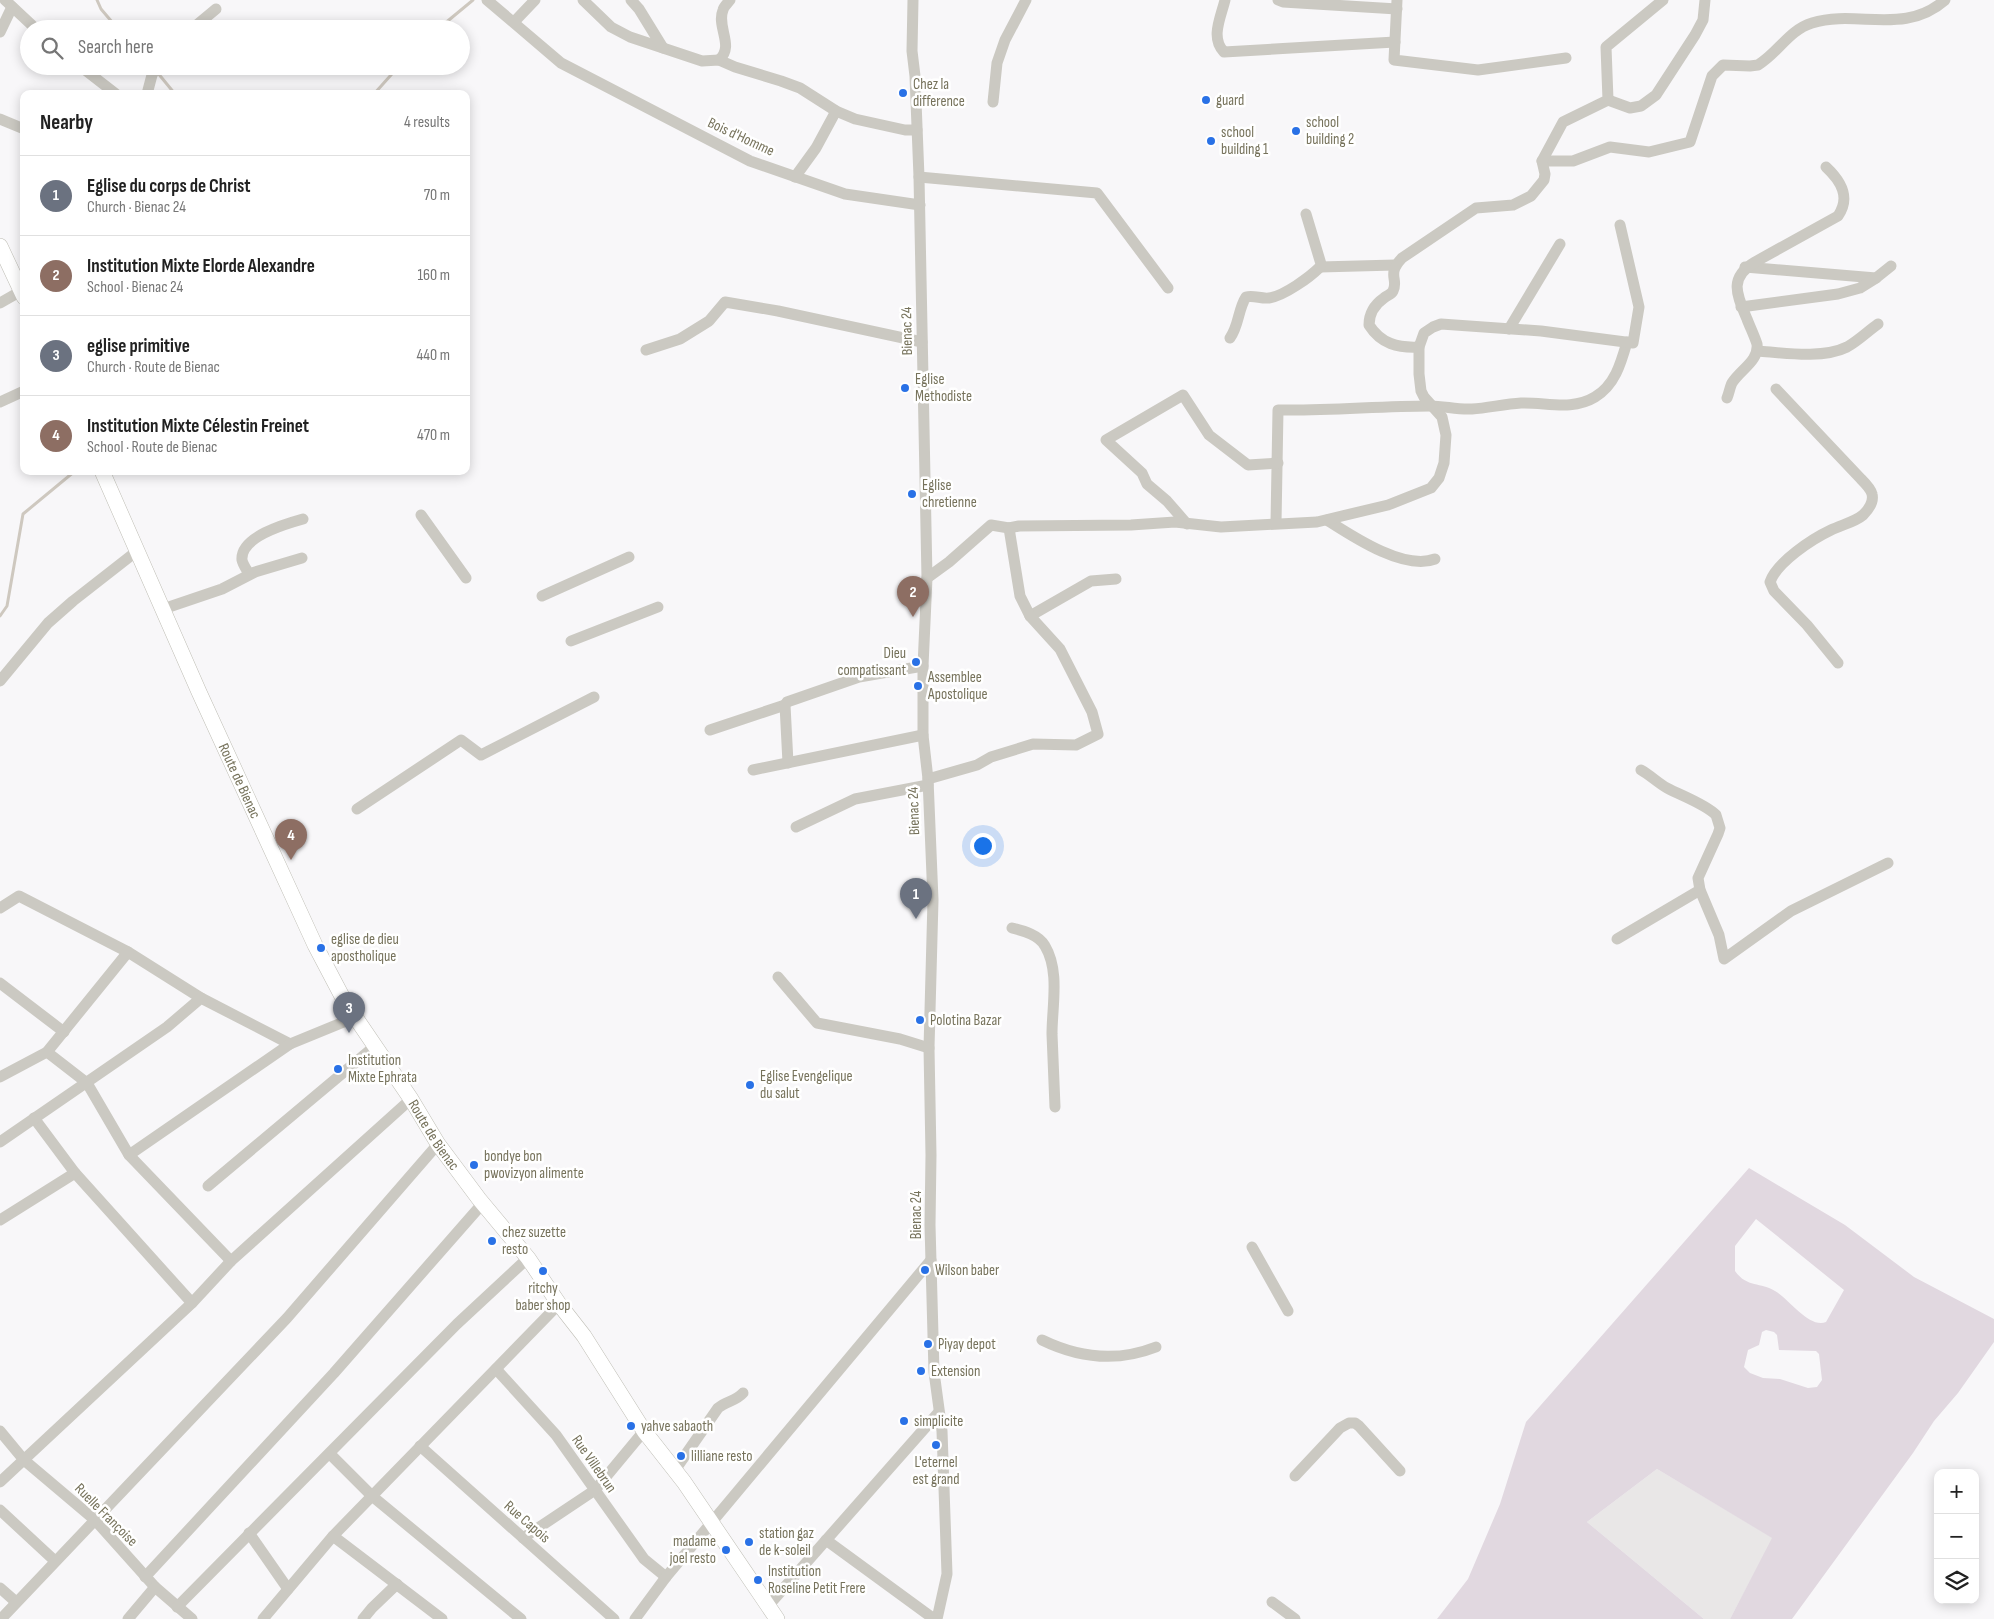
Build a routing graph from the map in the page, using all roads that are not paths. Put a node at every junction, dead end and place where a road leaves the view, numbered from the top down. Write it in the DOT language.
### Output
graph roads {
  1 [pos="487,0"];
  2 [pos="535,0"];
  3 [pos="583,0"];
  4 [pos="631,0"];
  5 [pos="730,0"];
  6 [pos="913,0"];
  7 [pos="1026,0"];
  8 [pos="1225,0"];
  9 [pos="1278,0"];
  10 [pos="1663,0"];
  11 [pos="1705,0"];
  12 [pos="1945,0"];
  13 [pos="1302,2"];
  14 [pos="9,4"];
  15 [pos="1397,4"];
  16 [pos="216,9"];
  17 [pos="26,20"];
  18 [pos="203,20"];
  19 [pos="514,22"];
  20 [pos="0,32"];
  21 [pos="1395,42"];
  22 [pos="663,48"];
  23 [pos="1566,58"];
  24 [pos="718,60"];
  25 [pos="92,75"];
  26 [pos="152,75"];
  27 [pos="111,90"];
  28 [pos="148,90"];
  29 [pos="1608,100"];
  30 [pos="993,102"];
  31 [pos="836,111"];
  32 [pos="0,119"];
  33 [pos="20,127"];
  34 [pos="917,130"];
  35 [pos="1542,161"];
  36 [pos="1826,167"];
  37 [pos="795,177"];
  38 [pos="919,177"];
  39 [pos="920,205"];
  40 [pos="1306,214"];
  41 [pos="1620,225"];
  42 [pos="1560,244"];
  43 [pos="0,246"];
  44 [pos="1395,266"];
  45 [pos="1892,266"];
  46 [pos="1320,267"];
  47 [pos="1745,268"];
  48 [pos="1876,278"];
  49 [pos="1168,288"];
  50 [pos="20,290"];
  51 [pos="20,295"];
  52 [pos="0,303"];
  53 [pos="1741,307"];
  54 [pos="1878,324"];
  55 [pos="1510,329"];
  56 [pos="1230,338"];
  57 [pos="922,342"];
  58 [pos="1627,342"];
  59 [pos="1419,347"];
  60 [pos="646,350"];
  61 [pos="1758,351"];
  62 [pos="1776,389"];
  63 [pos="20,393"];
  64 [pos="1727,398"];
  65 [pos="0,402"];
  66 [pos="1432,406"];
  67 [pos="1278,463"];
  68 [pos="104,475"];
  69 [pos="421,515"];
  70 [pos="303,519"];
  71 [pos="1327,520"];
  72 [pos="1276,523"];
  73 [pos="1188,524"];
  74 [pos="1009,528"];
  75 [pos="137,551"];
  76 [pos="629,557"];
  77 [pos="302,558"];
  78 [pos="1435,559"];
  79 [pos="250,574"];
  80 [pos="466,578"];
  81 [pos="928,578"];
  82 [pos="1116,579"];
  83 [pos="542,596"];
  84 [pos="658,607"];
  85 [pos="163,609"];
  86 [pos="1030,616"];
  87 [pos="571,641"];
  88 [pos="1838,663"];
  89 [pos="923,666"];
  90 [pos="0,682"];
  91 [pos="594,697"];
  92 [pos="785,706"];
  93 [pos="710,730"];
  94 [pos="923,735"];
  95 [pos="788,763"];
  96 [pos="753,770"];
  97 [pos="1640,770"];
  98 [pos="928,782"];
  99 [pos="357,809"];
  100 [pos="796,827"];
  101 [pos="1888,863"];
  102 [pos="1700,890"];
  103 [pos="0,908"];
  104 [pos="1012,928"];
  105 [pos="1617,938"];
  106 [pos="128,952"];
  107 [pos="778,977"];
  108 [pos="0,983"];
  109 [pos="201,998"];
  110 [pos="356,1017"];
  111 [pos="64,1032"];
  112 [pos="290,1044"];
  113 [pos="375,1046"];
  114 [pos="929,1048"];
  115 [pos="47,1052"];
  116 [pos="0,1077"];
  117 [pos="87,1083"];
  118 [pos="411,1099"];
  119 [pos="1055,1107"];
  120 [pos="34,1118"];
  121 [pos="0,1142"];
  122 [pos="438,1144"];
  123 [pos="129,1154"];
  124 [pos="75,1173"];
  125 [pos="208,1186"];
  126 [pos="483,1203"];
  127 [pos="0,1220"];
  128 [pos="1252,1247"];
  129 [pos="528,1258"];
  130 [pos="931,1260"];
  131 [pos="231,1261"];
  132 [pos="192,1303"];
  133 [pos="559,1304"];
  134 [pos="1288,1311"];
  135 [pos="1042,1340"];
  136 [pos="1156,1347"];
  137 [pos="496,1368"];
  138 [pos="743,1393"];
  139 [pos="940,1412"];
  140 [pos="0,1431"];
  141 [pos="644,1431"];
  142 [pos="420,1446"];
  143 [pos="330,1454"];
  144 [pos="24,1460"];
  145 [pos="675,1470"];
  146 [pos="1400,1471"];
  147 [pos="1295,1476"];
  148 [pos="0,1482"];
  149 [pos="595,1490"];
  150 [pos="372,1496"];
  151 [pos="0,1510"];
  152 [pos="95,1520"];
  153 [pos="711,1524"];
  154 [pos="249,1533"];
  155 [pos="333,1536"];
  156 [pos="523,1538"];
  157 [pos="826,1540"];
  158 [pos="56,1561"];
  159 [pos="145,1577"];
  160 [pos="666,1577"];
  161 [pos="397,1584"];
  162 [pos="155,1587"];
  163 [pos="0,1588"];
  164 [pos="288,1589"];
  165 [pos="16,1602"];
  166 [pos="1272,1602"];
  167 [pos="177,1606"];
  168 [pos="768,1606"];
  169 [pos="1,1619"];
  170 [pos="128,1619"];
  171 [pos="192,1619"];
  172 [pos="263,1619"];
  173 [pos="363,1619"];
  174 [pos="442,1619"];
  175 [pos="521,1619"];
  176 [pos="614,1619"];
  177 [pos="635,1619"];
  178 [pos="777,1619"];
  179 [pos="935,1619"];
  180 [pos="1295,1619"];
  1 -- 19 [label="street"];
  2 -- 19 [label="street"];
  3 -- 22 [label="street"];
  4 -- 22 [label="street"];
  5 -- 24 [label="street"];
  6 -- 34 [label="street, Bienac 24"];
  7 -- 30 [label="street"];
  8 -- 21 [label="street"];
  9 -- 13 [label="street"];
  10 -- 29 [label="street"];
  11 -- 29 [label="street"];
  12 -- 35 [label="street"];
  13 -- 15 [label="street"];
  14 -- 17 [label="street"];
  14 -- 20 [label="street"];
  15 -- 21 [label="street"];
  16 -- 18 [label="street"];
  19 -- 37 [label="street, Bois d'Homme"];
  21 -- 23 [label="street"];
  22 -- 24 [label="street"];
  24 -- 31 [label="street"];
  25 -- 27 [label="street"];
  26 -- 28 [label="street"];
  29 -- 35 [label="street"];
  31 -- 34 [label="street"];
  31 -- 37 [label="street"];
  32 -- 33 [label="street"];
  34 -- 38 [label="street, Bienac 24"];
  35 -- 44 [label="street"];
  36 -- 47 [label="street"];
  37 -- 39 [label="street, Bois d'Homme"];
  38 -- 39 [label="street, Bienac 24"];
  38 -- 49 [label="street"];
  39 -- 57 [label="street, Bienac 24"];
  40 -- 46 [label="street"];
  41 -- 58 [label="street"];
  42 -- 55 [label="street"];
  43 -- 50 [label="main road"];
  44 -- 46 [label="street"];
  44 -- 59 [label="street"];
  45 -- 48 [label="street"];
  46 -- 56 [label="street"];
  47 -- 48 [label="street"];
  47 -- 53 [label="street"];
  48 -- 53 [label="street"];
  51 -- 52 [label="street"];
  53 -- 61 [label="street"];
  54 -- 61 [label="street"];
  55 -- 58 [label="street"];
  55 -- 59 [label="street"];
  57 -- 60 [label="street"];
  57 -- 81 [label="street, Bienac 24"];
  58 -- 66 [label="street"];
  59 -- 66 [label="street"];
  61 -- 64 [label="street"];
  62 -- 88 [label="street"];
  63 -- 65 [label="street"];
  66 -- 67 [label="street"];
  66 -- 71 [label="street"];
  67 -- 72 [label="street"];
  67 -- 73 [label="street"];
  68 -- 75 [label="main road, Route de Bienac"];
  69 -- 80 [label="street"];
  70 -- 79 [label="street"];
  71 -- 72 [label="street"];
  71 -- 78 [label="street"];
  72 -- 73 [label="street"];
  73 -- 74 [label="street"];
  74 -- 81 [label="street"];
  74 -- 86 [label="street"];
  75 -- 85 [label="main road, Route de Bienac"];
  75 -- 90 [label="street"];
  76 -- 83 [label="street"];
  77 -- 79 [label="street"];
  79 -- 85 [label="street"];
  81 -- 89 [label="street, Bienac 24"];
  82 -- 86 [label="street"];
  84 -- 87 [label="street"];
  85 -- 110 [label="main road, Route de Bienac"];
  86 -- 98 [label="street"];
  89 -- 92 [label="street"];
  89 -- 94 [label="street, Bienac 24"];
  91 -- 99 [label="street"];
  92 -- 93 [label="street"];
  92 -- 95 [label="street"];
  94 -- 95 [label="street"];
  94 -- 98 [label="street, Bienac 24"];
  95 -- 96 [label="street"];
  97 -- 102 [label="street"];
  98 -- 100 [label="street"];
  98 -- 114 [label="street, Bienac 24"];
  101 -- 102 [label="street"];
  102 -- 105 [label="street"];
  103 -- 106 [label="street"];
  104 -- 119 [label="street"];
  106 -- 109 [label="street"];
  106 -- 111 [label="street"];
  107 -- 114 [label="street"];
  108 -- 111 [label="street"];
  109 -- 112 [label="street"];
  109 -- 117 [label="street"];
  110 -- 112 [label="street"];
  110 -- 113 [label="main road, Route de Bienac"];
  111 -- 115 [label="street"];
  112 -- 123 [label="street"];
  113 -- 118 [label="main road, Route de Bienac"];
  113 -- 125 [label="street"];
  114 -- 130 [label="street, Bienac 24"];
  115 -- 116 [label="street"];
  115 -- 117 [label="street"];
  117 -- 120 [label="street"];
  117 -- 123 [label="street"];
  118 -- 122 [label="main road, Route de Bienac"];
  118 -- 131 [label="street"];
  120 -- 121 [label="street"];
  120 -- 124 [label="street"];
  122 -- 126 [label="main road, Route de Bienac"];
  122 -- 152 [label="street"];
  123 -- 131 [label="street"];
  124 -- 127 [label="street"];
  124 -- 132 [label="street"];
  126 -- 129 [label="main road, Route de Bienac"];
  126 -- 159 [label="street"];
  128 -- 134 [label="street"];
  129 -- 133 [label="main road, Route de Bienac"];
  129 -- 143 [label="street"];
  130 -- 139 [label="street, Bienac 24"];
  130 -- 153 [label="street"];
  131 -- 132 [label="street"];
  132 -- 144 [label="street"];
  133 -- 137 [label="street"];
  133 -- 141 [label="main road, Route de Bienac"];
  135 -- 136 [label="street"];
  137 -- 142 [label="street"];
  137 -- 149 [label="street, Rue Villebrun"];
  138 -- 145 [label="street"];
  139 -- 157 [label="street"];
  139 -- 179 [label="street, Bienac 24"];
  140 -- 144 [label="street, Ruelle Françoise"];
  141 -- 145 [label="main road, Route de Bienac"];
  141 -- 149 [label="street"];
  142 -- 150 [label="street"];
  142 -- 156 [label="street, Rue Capois"];
  143 -- 150 [label="street"];
  143 -- 154 [label="street"];
  144 -- 148 [label="street"];
  144 -- 152 [label="street, Ruelle Françoise"];
  145 -- 153 [label="main road, Route de Bienac"];
  146 -- 147 [label="street"];
  149 -- 156 [label="street"];
  149 -- 160 [label="street, Rue Villebrun"];
  150 -- 155 [label="street"];
  150 -- 175 [label="street"];
  151 -- 158 [label="street"];
  152 -- 158 [label="street"];
  152 -- 159 [label="street, Ruelle Françoise"];
  153 -- 160 [label="street"];
  153 -- 168 [label="main road, Route de Bienac"];
  154 -- 164 [label="street"];
  154 -- 167 [label="street"];
  155 -- 161 [label="street"];
  155 -- 164 [label="street"];
  156 -- 176 [label="street, Rue Capois"];
  157 -- 168 [label="street"];
  157 -- 179 [label="street"];
  158 -- 165 [label="street"];
  159 -- 162 [label="street, Ruelle Françoise"];
  160 -- 177 [label="street"];
  161 -- 173 [label="street"];
  161 -- 174 [label="street"];
  162 -- 167 [label="street, Ruelle Françoise"];
  162 -- 170 [label="street"];
  163 -- 165 [label="street"];
  164 -- 172 [label="street"];
  165 -- 169 [label="street"];
  166 -- 180 [label="street"];
  167 -- 171 [label="street, Ruelle Françoise"];
  168 -- 178 [label="main road, Route de Bienac"];
}
